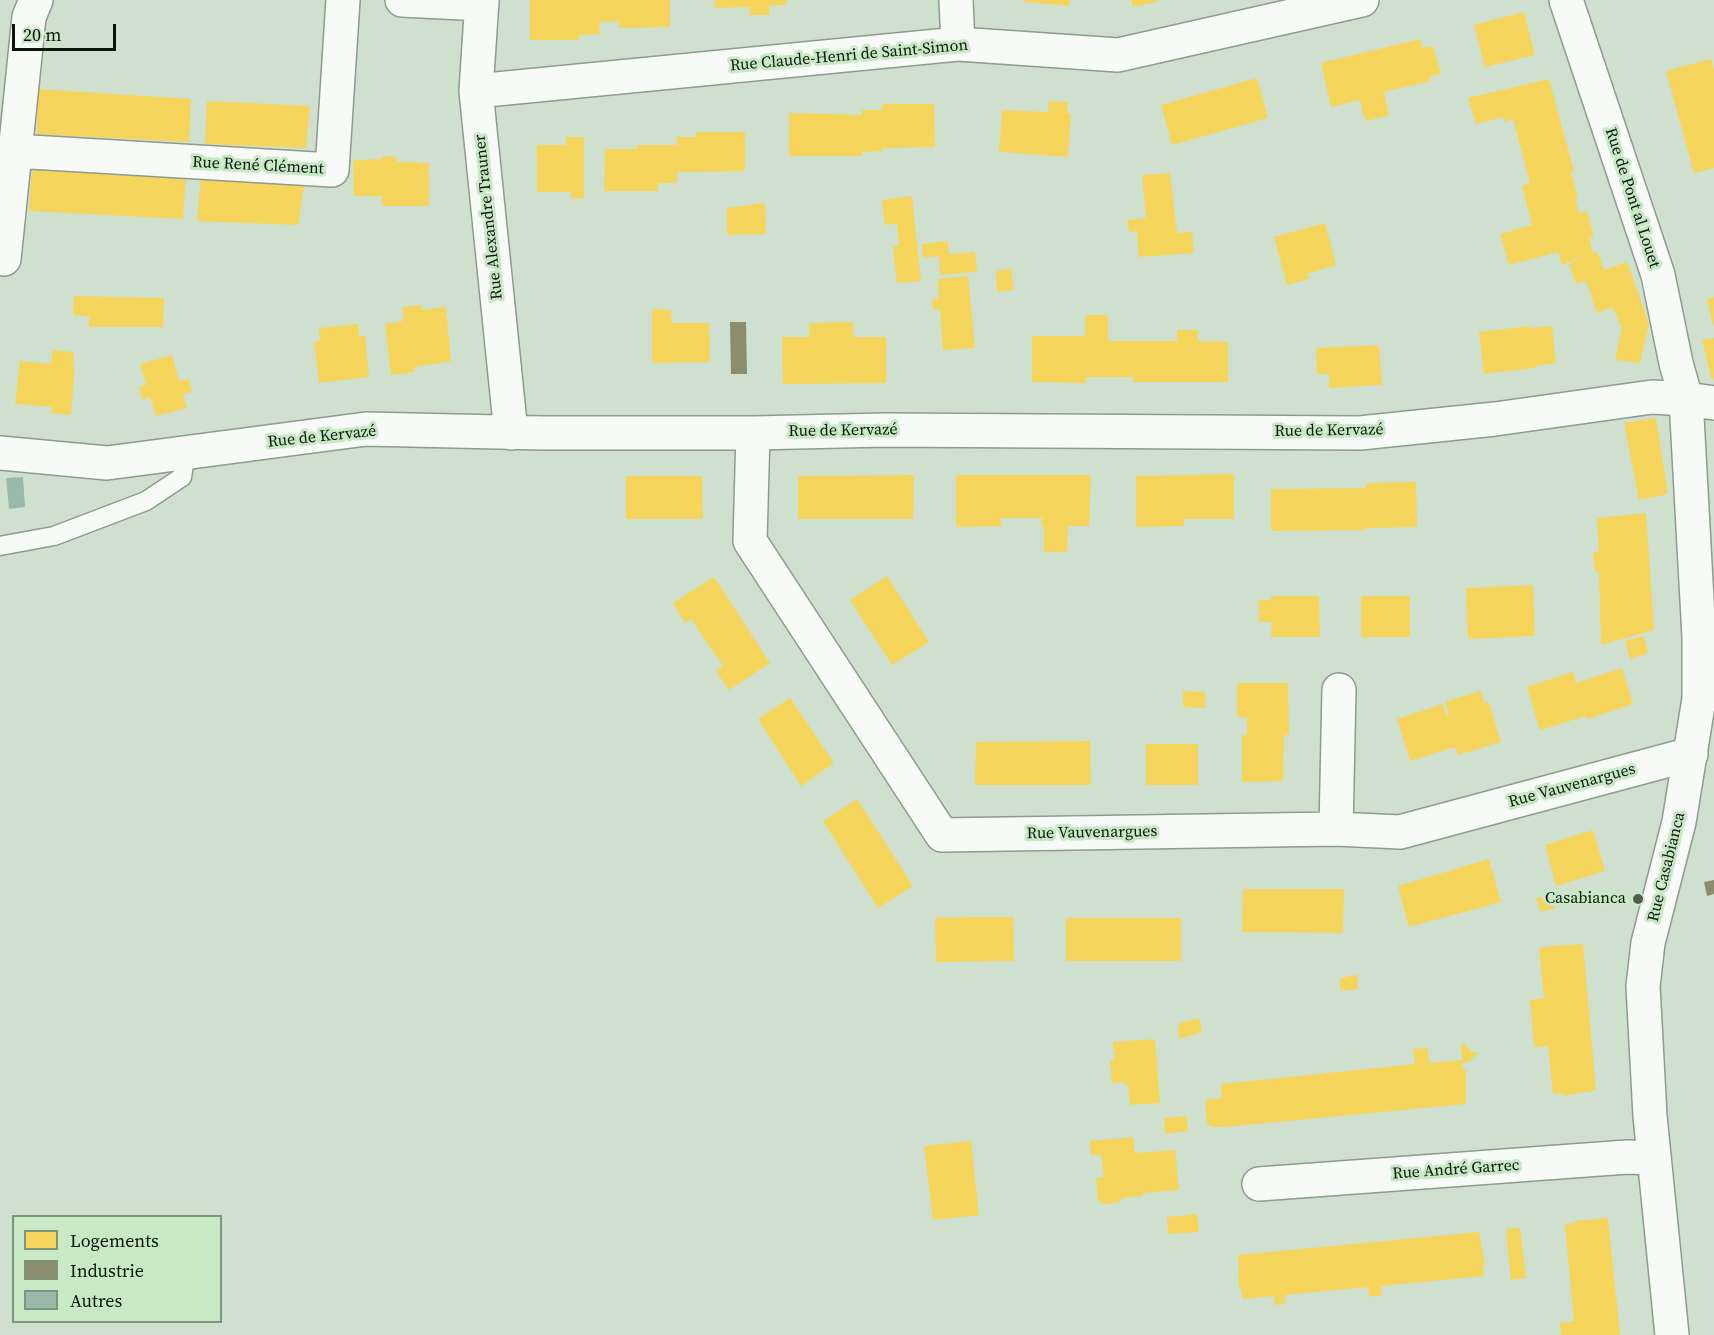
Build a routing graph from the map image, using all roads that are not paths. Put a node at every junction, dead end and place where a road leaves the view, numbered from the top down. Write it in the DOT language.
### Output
graph roads {
  1 [pos="36,0"];
  2 [pos="343,0"];
  3 [pos="402,0"];
  4 [pos="956,0"];
  5 [pos="1362,0"];
  6 [pos="1566,0"];
  7 [pos="482,2"];
  8 [pos="958,44"];
  9 [pos="476,91"];
  10 [pos="14,151"];
  11 [pos="4,259"];
  12 [pos="1700,401"];
  13 [pos="511,433"];
  14 [pos="753,433"];
  15 [pos="0,453"];
  16 [pos="186,453"];
  17 [pos="0,546"];
  18 [pos="1339,690"];
  19 [pos="1691,754"];
  20 [pos="1336,829"];
  21 [pos="1653,1158"];
  22 [pos="1259,1184"];
  23 [pos="1672,1335"];
  1 -- 10 [label="street"];
  2 -- 10 [label="street, Rue René Clément"];
  3 -- 7 [label="street"];
  4 -- 8 [label="street"];
  5 -- 8 [label="street, Rue Claude-Henri de Saint-Simon"];
  6 -- 12 [label="street, Rue de Pont al Louet"];
  7 -- 9 [label="street, Rue Alexandre Trauner"];
  8 -- 9 [label="street, Rue Claude-Henri de Saint-Simon"];
  9 -- 13 [label="street, Rue Alexandre Trauner"];
  10 -- 11 [label="street"];
  12 -- 14 [label="street, Rue de Kervazé"];
  12 -- 19 [label="street, Rue Casabianca"];
  13 -- 14 [label="street, Rue de Kervazé"];
  13 -- 16 [label="street, Rue de Kervazé"];
  14 -- 20 [label="street, Rue Vauvenargues"];
  15 -- 16 [label="street, Rue de Kervazé"];
  16 -- 17 [label="lane"];
  18 -- 20 [label="street"];
  19 -- 20 [label="street, Rue Vauvenargues"];
  19 -- 21 [label="street, Rue Casabianca"];
  21 -- 22 [label="street, Rue André Garrec"];
  21 -- 23 [label="street, Rue Casabianca"];
}
